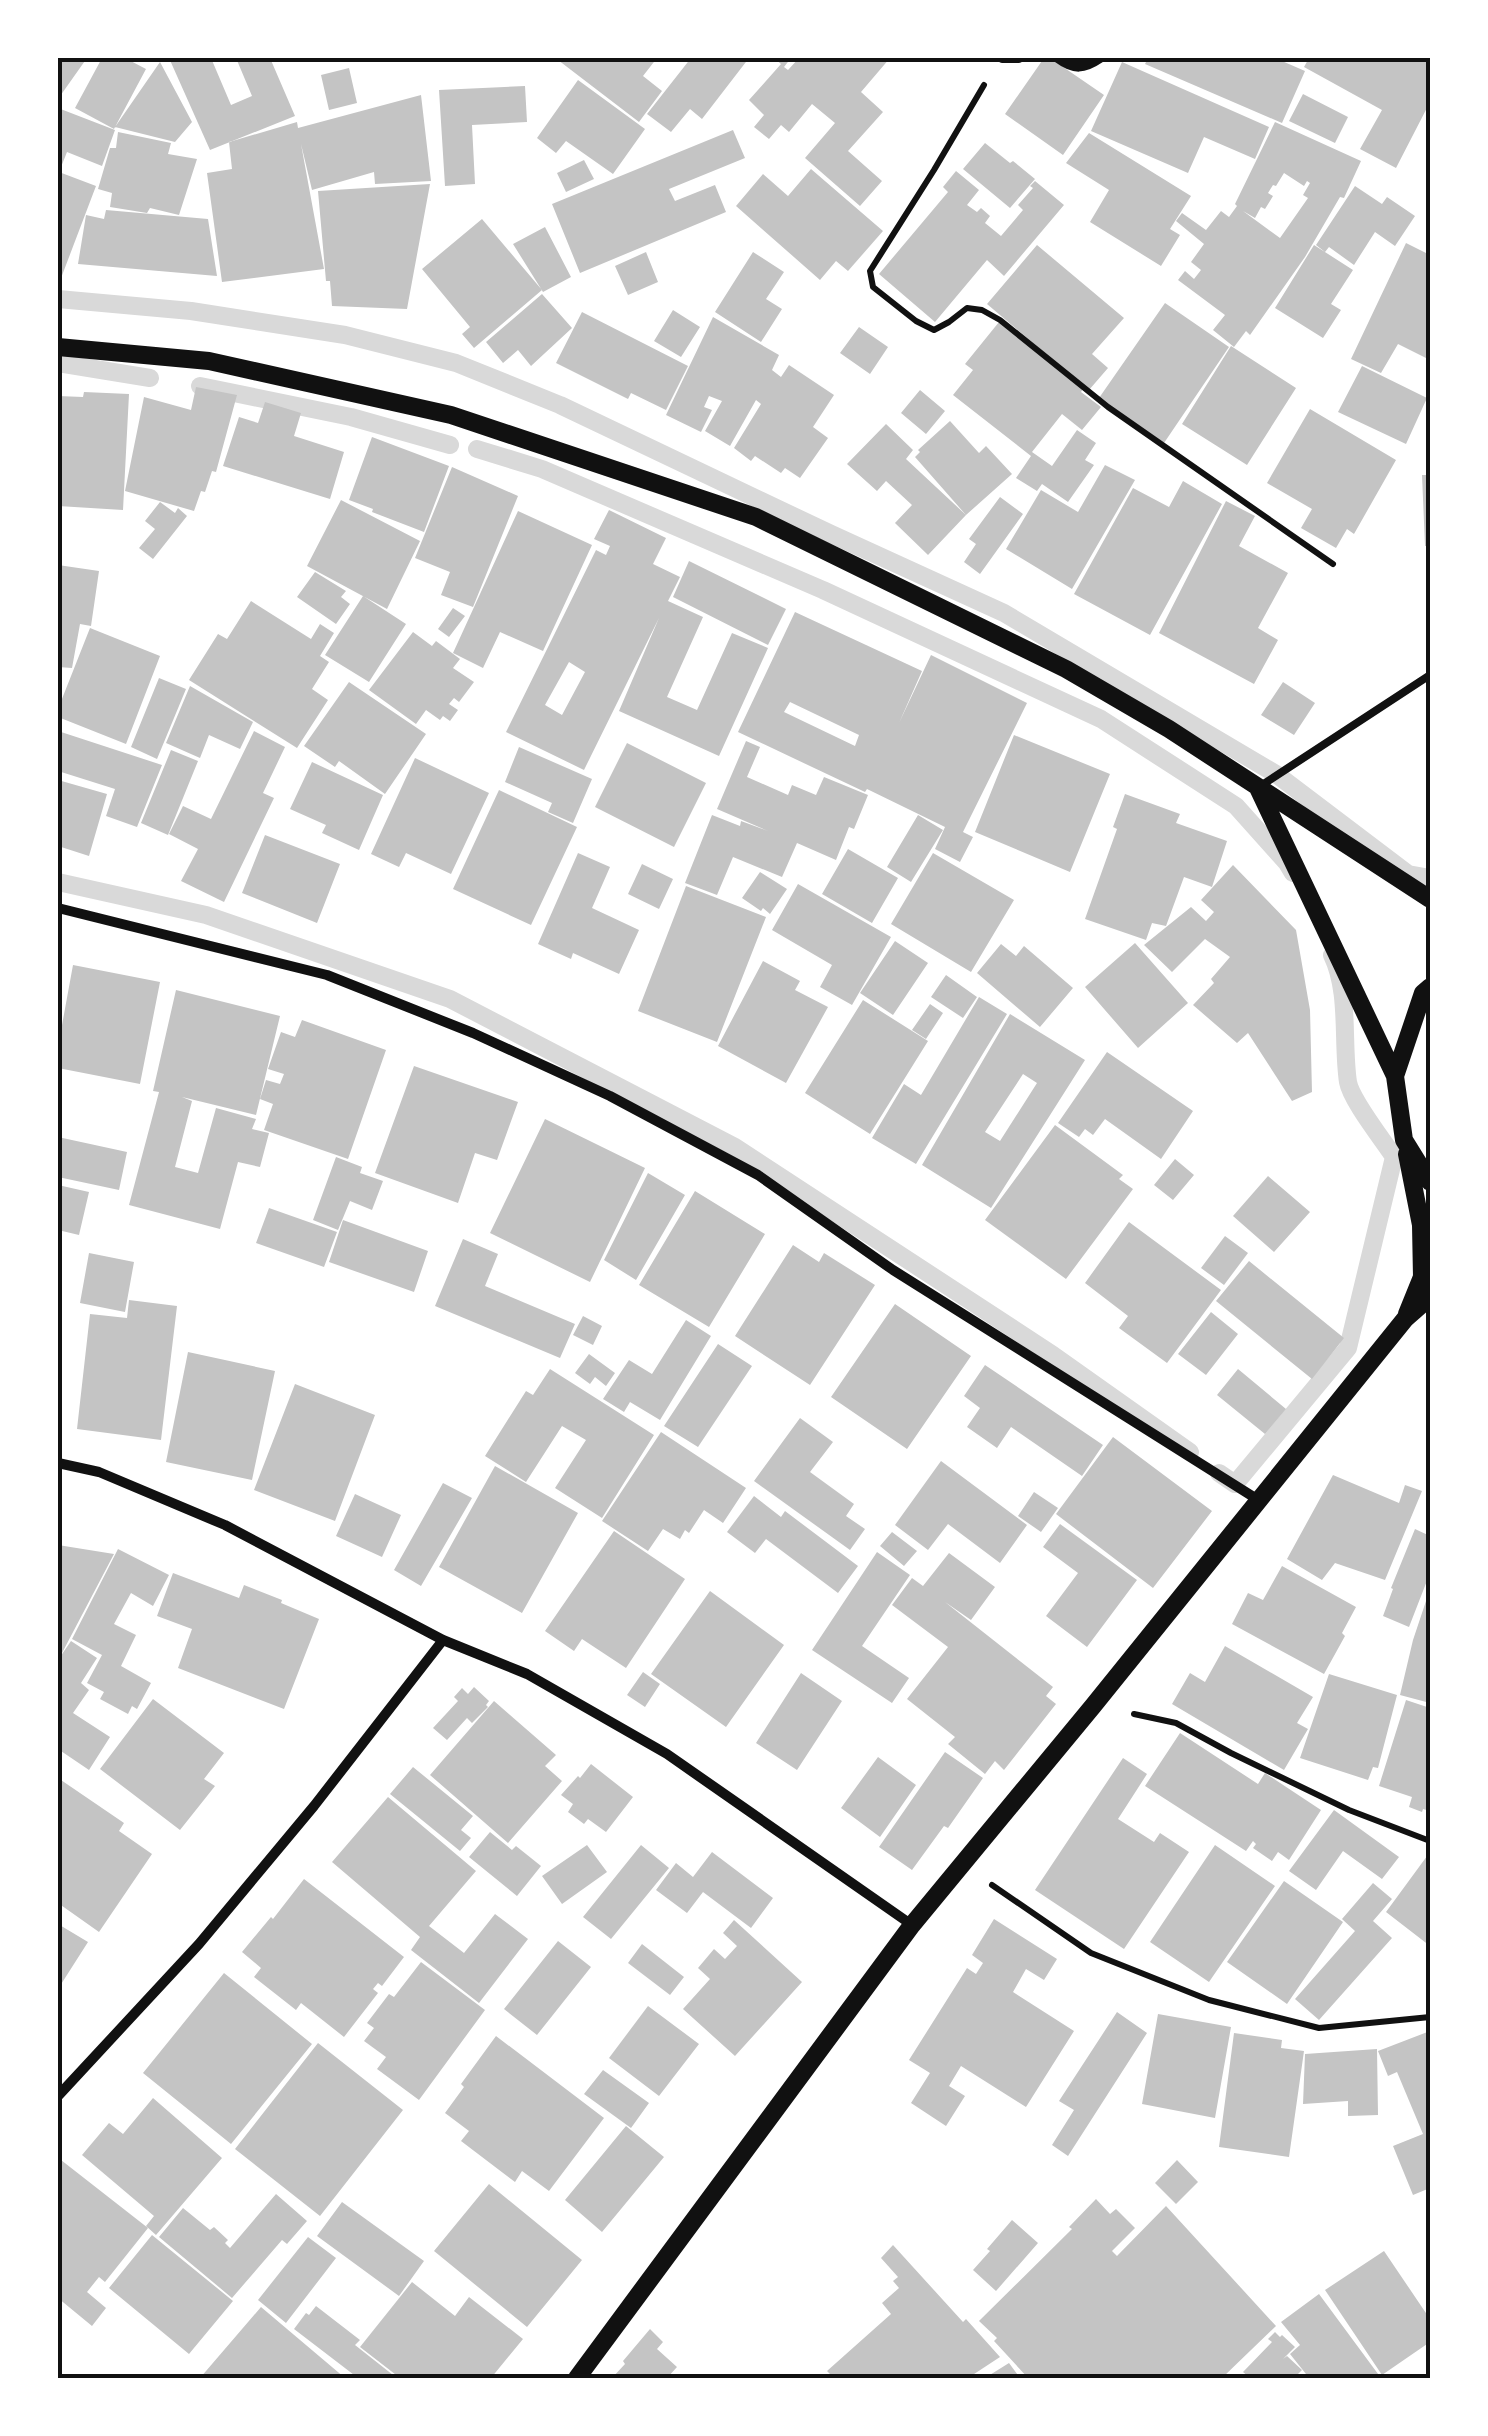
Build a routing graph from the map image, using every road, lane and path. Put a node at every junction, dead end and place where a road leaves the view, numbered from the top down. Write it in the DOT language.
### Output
graph roads {
  1 [pos="1002,58"];
  2 [pos="1018,58"];
  3 [pos="1058,58"];
  4 [pos="1100,58"];
  5 [pos="990,74"];
  6 [pos="58,347"];
  7 [pos="1333,564"];
  8 [pos="1430,675"];
  9 [pos="1258,788"];
  10 [pos="1430,899"];
  11 [pos="58,908"];
  12 [pos="1430,987"];
  13 [pos="1395,1076"];
  14 [pos="1404,1140"];
  15 [pos="1430,1182"];
  16 [pos="1430,1297"];
  17 [pos="1405,1319"];
  18 [pos="58,1463"];
  19 [pos="1260,1500"];
  20 [pos="443,1640"];
  21 [pos="1093,1706"];
  22 [pos="1430,1842"];
  23 [pos="962,1865"];
  24 [pos="912,1925"];
  25 [pos="1430,2017"];
  26 [pos="58,2096"];
  27 [pos="577,2378"];
  1 -- 2 [label="street"];
  3 -- 4 [label="street"];
  5 -- 7 [label="path"];
  6 -- 9 [label="street"];
  8 -- 9 [label="lane"];
  9 -- 10 [label="street"];
  9 -- 13 [label="street"];
  11 -- 19 [label="street"];
  12 -- 13 [label="street"];
  13 -- 14 [label="street"];
  14 -- 15 [label="street"];
  14 -- 17 [label="street"];
  16 -- 17 [label="street"];
  17 -- 19 [label="street"];
  18 -- 20 [label="street"];
  19 -- 21 [label="street"];
  20 -- 24 [label="street"];
  20 -- 26 [label="street"];
  21 -- 22 [label="path"];
  21 -- 23 [label="street"];
  23 -- 24 [label="street"];
  23 -- 25 [label="path"];
  24 -- 27 [label="street"];
}
